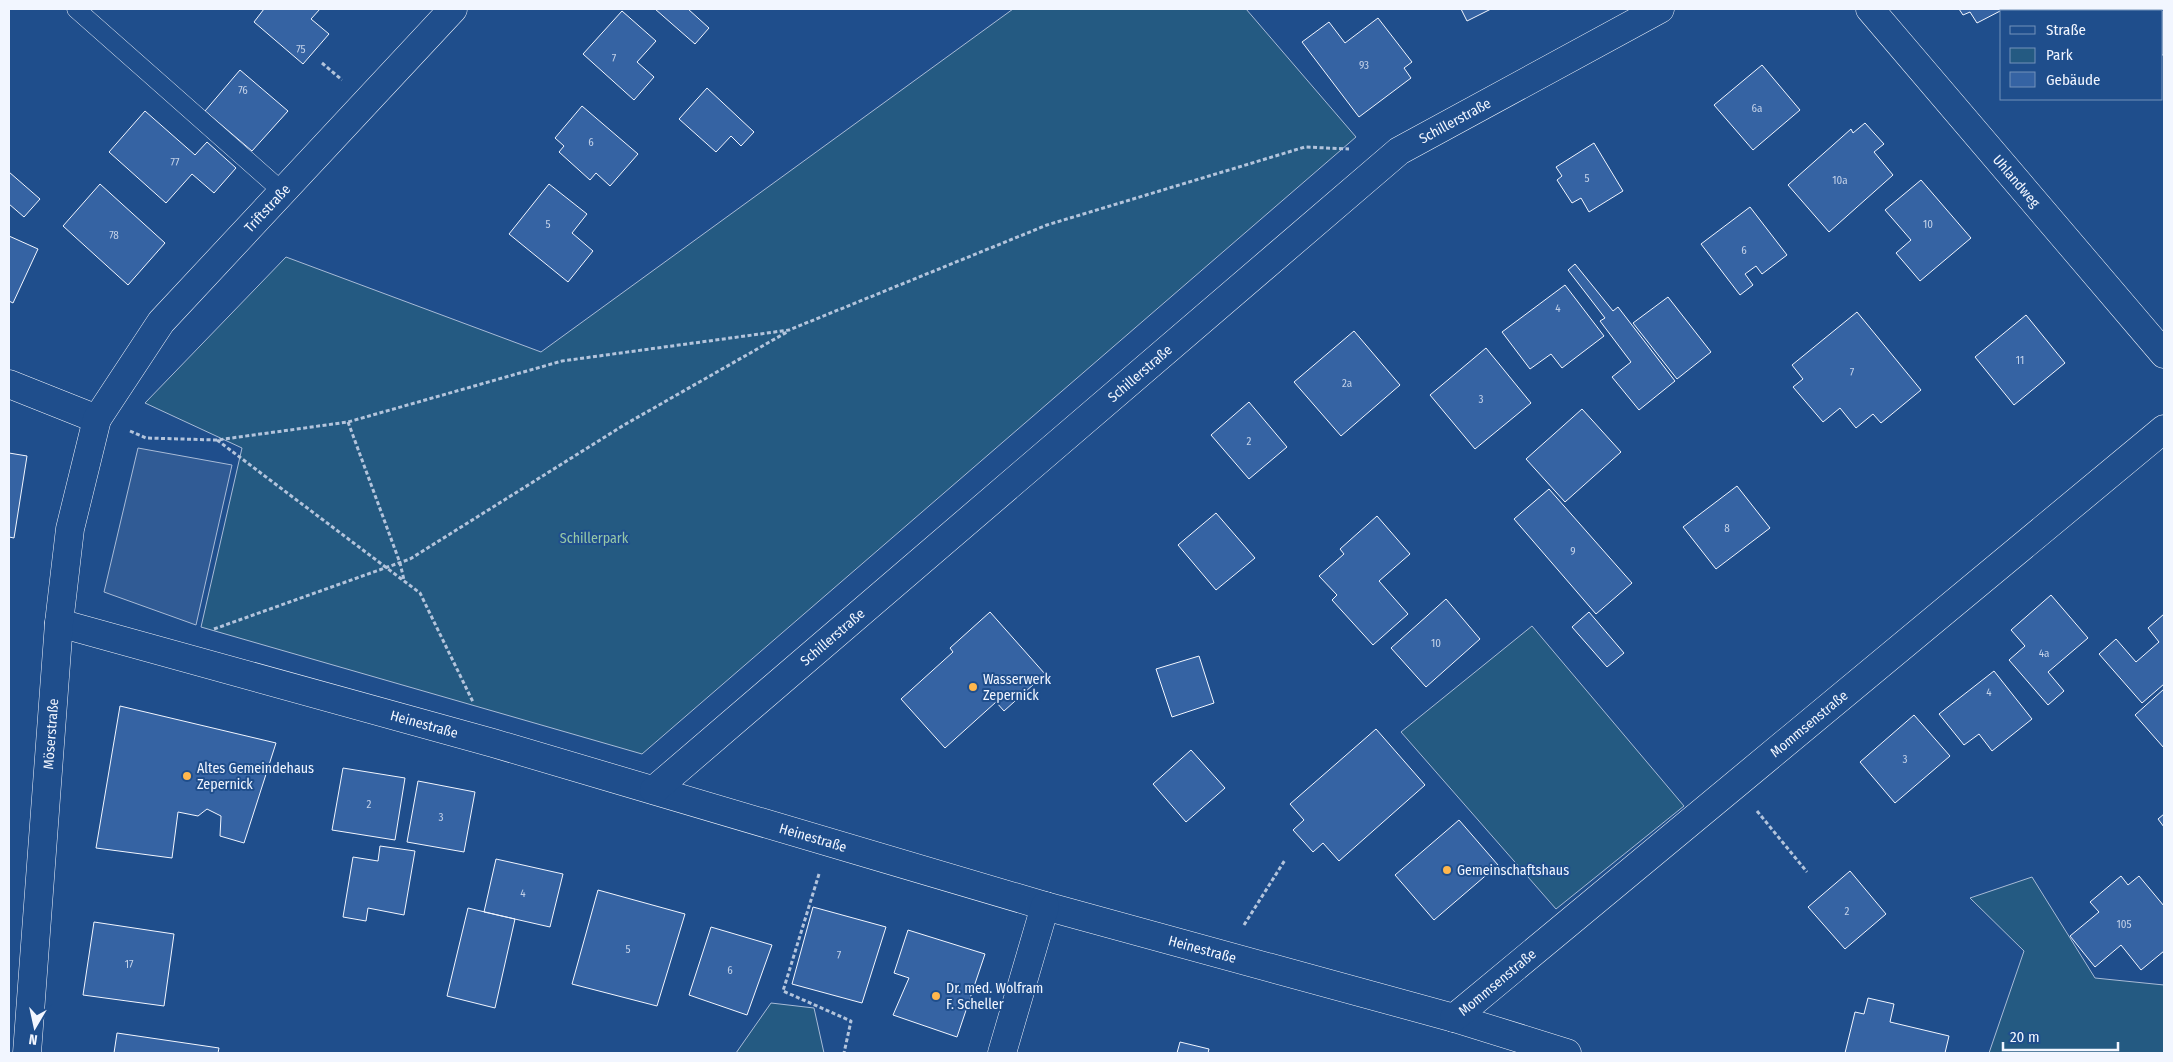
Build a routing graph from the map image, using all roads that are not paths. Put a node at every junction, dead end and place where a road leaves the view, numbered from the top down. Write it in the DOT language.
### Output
graph roads {
  1 [pos="76,9"];
  2 [pos="453,9"];
  3 [pos="1660,9"];
  4 [pos="1870,9"];
  5 [pos="283,192"];
  6 [pos="2164,354"];
  7 [pos="9,384"];
  8 [pos="97,419"];
  9 [pos="2164,429"];
  10 [pos="59,623"];
  11 [pos="654,790"];
  12 [pos="1045,906"];
  13 [pos="1454,1018"];
  14 [pos="27,1053"];
  15 [pos="1002,1053"];
  16 [pos="1567,1053"];
  1 -- 5 [label="lane"];
  2 -- 5 [label="street, Triftstraße"];
  3 -- 11 [label="street, Schillerstraße"];
  4 -- 6 [label="street, Uhlandweg"];
  5 -- 8 [label="street, Triftstraße"];
  7 -- 8 [label="street"];
  8 -- 10 [label="street, Möserstraße"];
  9 -- 13 [label="street, Mommsenstraße"];
  10 -- 11 [label="street, Heinestraße"];
  10 -- 14 [label="street, Möserstraße"];
  11 -- 12 [label="street, Heinestraße"];
  12 -- 13 [label="street, Heinestraße"];
  12 -- 15 [label="street"];
  13 -- 16 [label="street, Heinestraße"];
}
